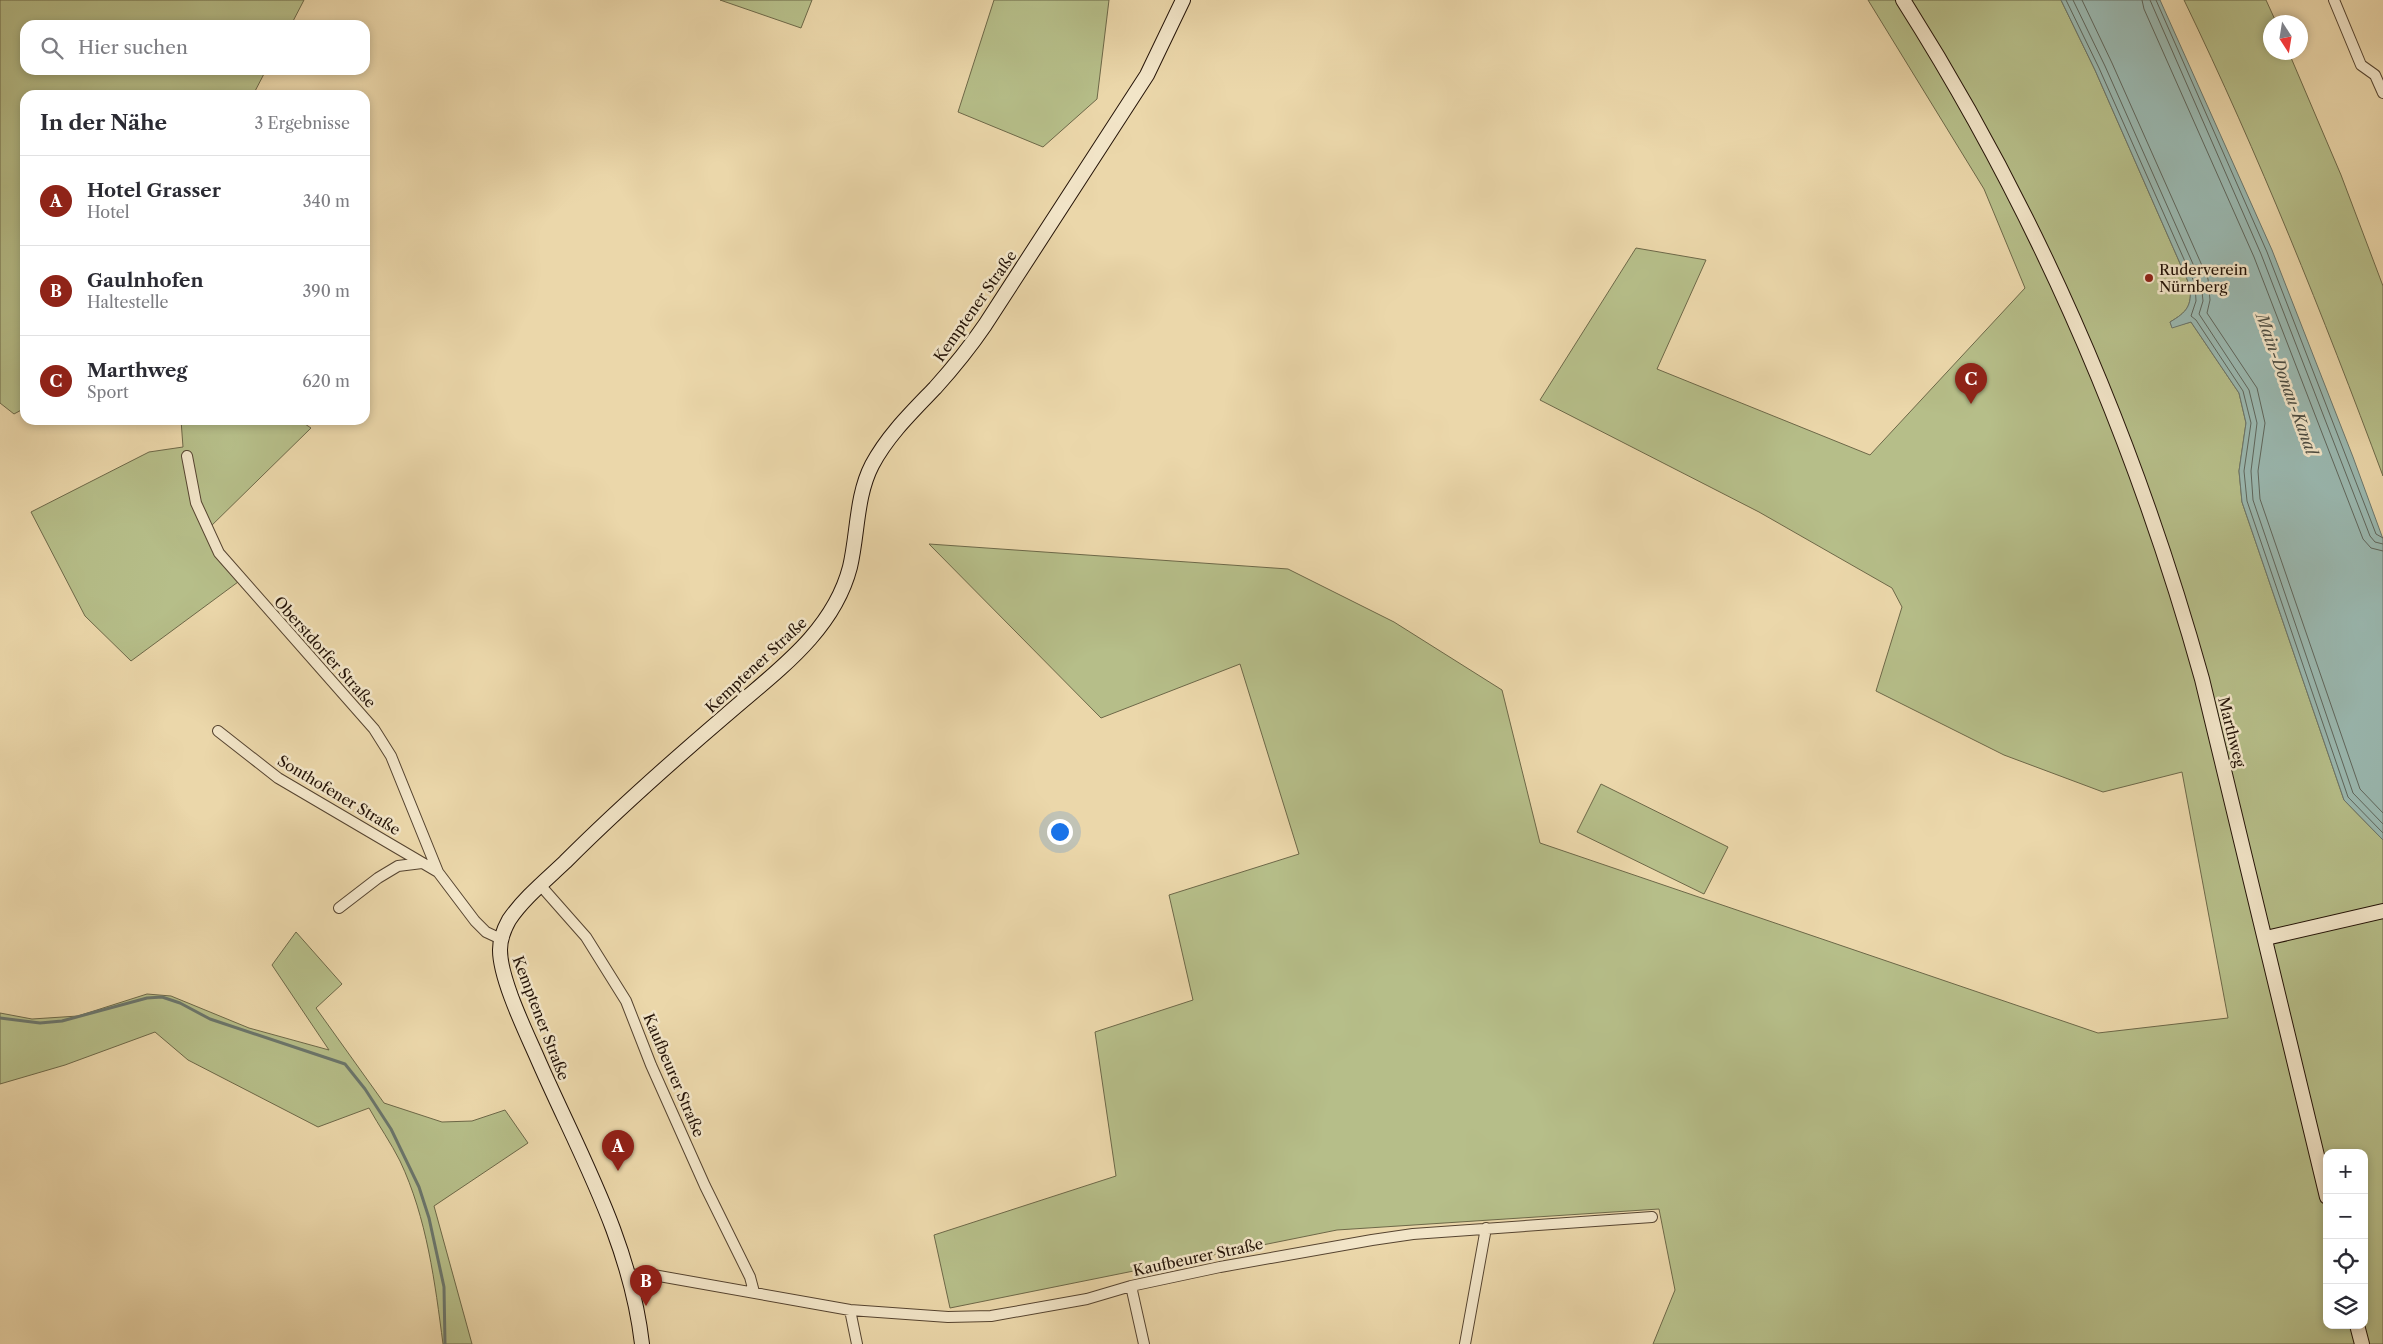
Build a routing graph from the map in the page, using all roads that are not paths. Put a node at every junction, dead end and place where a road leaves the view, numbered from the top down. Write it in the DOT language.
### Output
graph roads {
  1 [pos="1184,0"];
  2 [pos="1903,0"];
  3 [pos="2334,0"];
  4 [pos="2383,93"];
  5 [pos="187,456"];
  6 [pos="218,731"];
  7 [pos="423,863"];
  8 [pos="438,872"];
  9 [pos="541,886"];
  10 [pos="339,908"];
  11 [pos="2383,911"];
  12 [pos="2266,938"];
  13 [pos="501,939"];
  14 [pos="2326,1194"];
  15 [pos="1652,1217"];
  16 [pos="1486,1228"];
  17 [pos="629,1275"];
  18 [pos="1131,1286"];
  19 [pos="754,1292"];
  20 [pos="850,1310"];
  21 [pos="2359,1329"];
  22 [pos="642,1344"];
  23 [pos="857,1344"];
  24 [pos="1144,1344"];
  25 [pos="1465,1344"];
  26 [pos="2362,1344"];
  1 -- 9 [label="street, Kemptener Straße"];
  2 -- 12 [label="street, Marthweg"];
  3 -- 4 [label="street"];
  5 -- 8 [label="street, Oberstdorfer Straße"];
  6 -- 7 [label="street, Sonthofener Straße"];
  7 -- 8 [label="street, Sonthofener Straße"];
  7 -- 10 [label="street"];
  8 -- 13 [label="street, Sonthofener Straße"];
  9 -- 13 [label="street, Kemptener Straße"];
  9 -- 19 [label="street, Kaufbeurer Straße"];
  11 -- 12 [label="street"];
  12 -- 14 [label="street, Marthweg"];
  13 -- 17 [label="street, Kemptener Straße"];
  15 -- 16 [label="street, Kaufbeurer Straße"];
  16 -- 18 [label="street, Kaufbeurer Straße"];
  16 -- 25 [label="street"];
  17 -- 19 [label="street, Kaufbeurer Straße"];
  17 -- 22 [label="street, Kemptener Straße"];
  18 -- 20 [label="street, Kaufbeurer Straße"];
  18 -- 24 [label="street"];
  19 -- 20 [label="street, Kaufbeurer Straße"];
  20 -- 23 [label="street"];
  21 -- 26 [label="street"];
}
